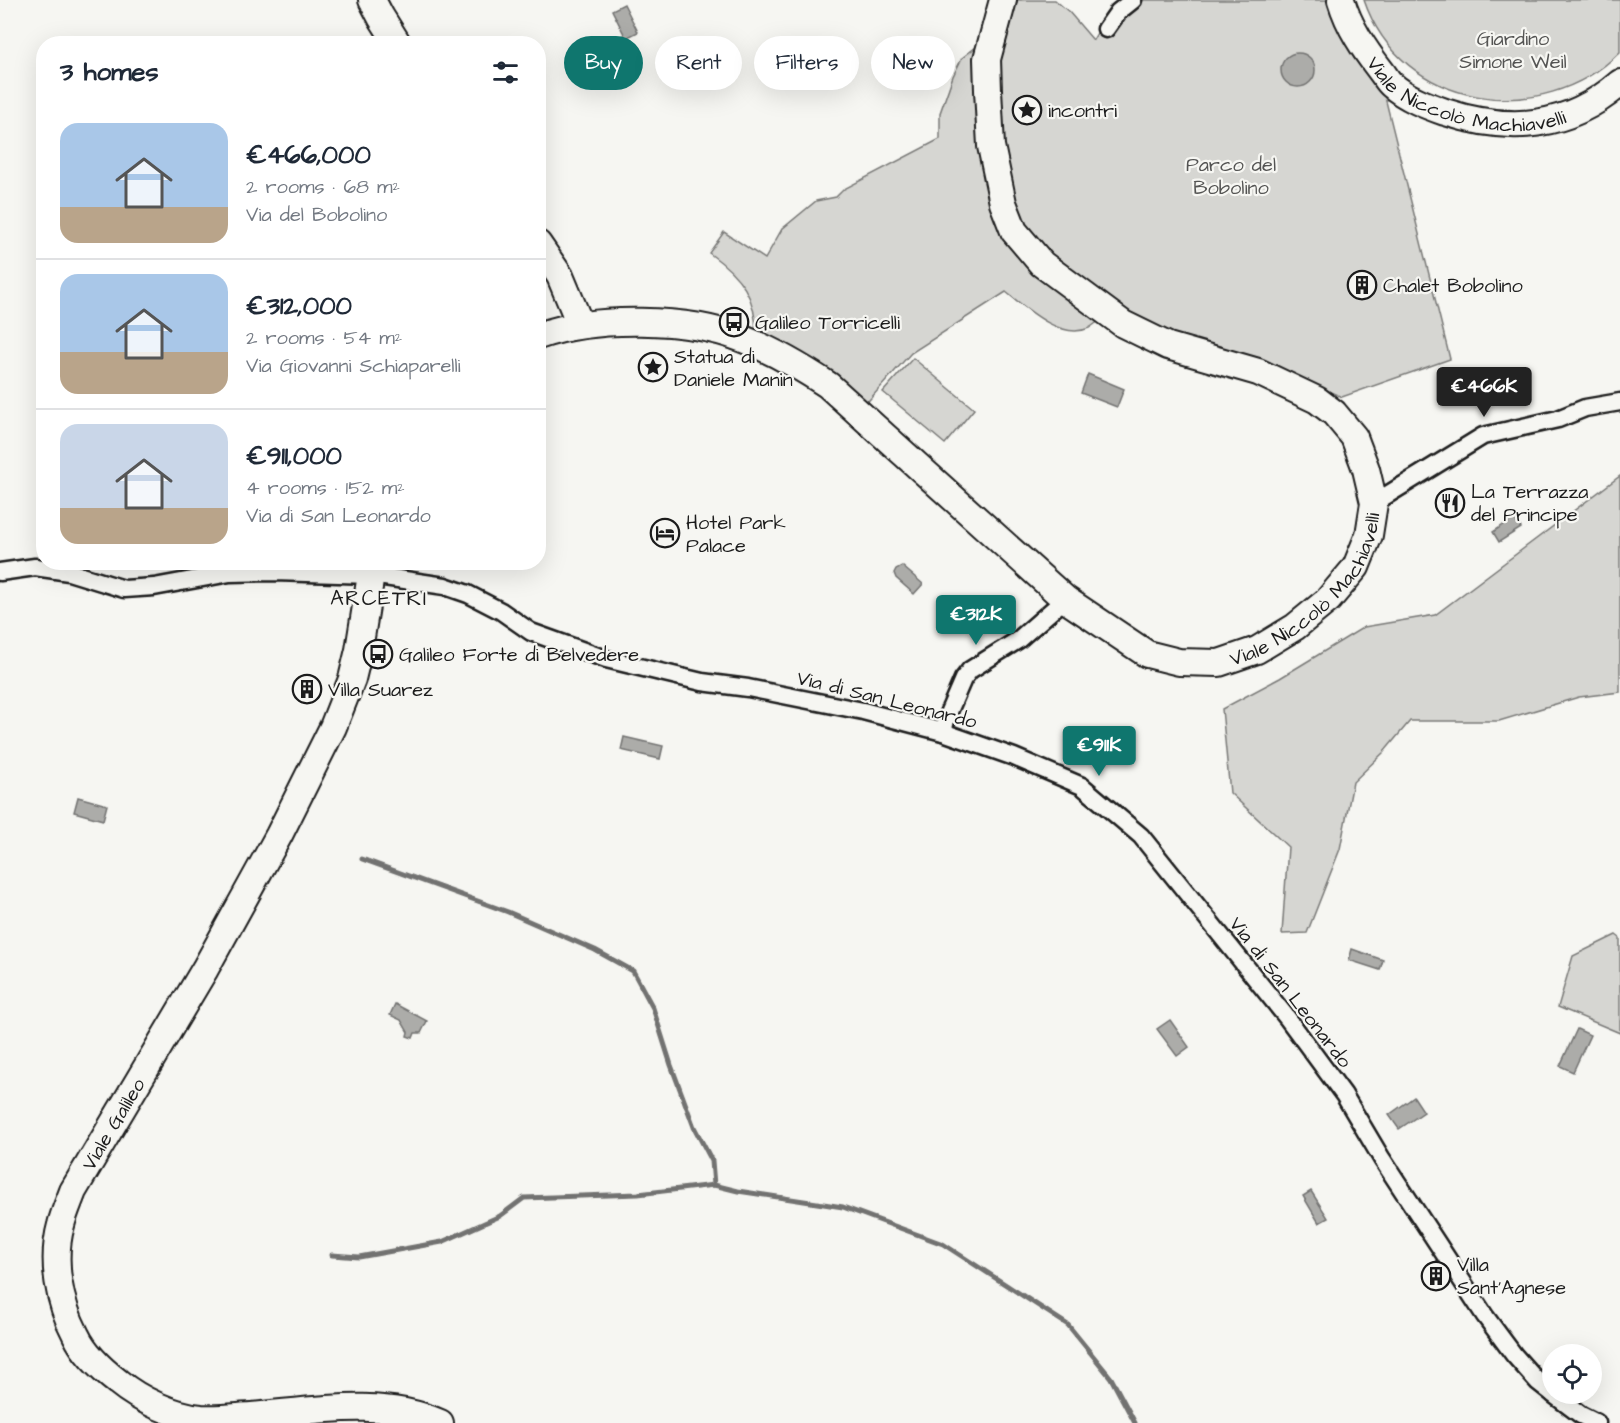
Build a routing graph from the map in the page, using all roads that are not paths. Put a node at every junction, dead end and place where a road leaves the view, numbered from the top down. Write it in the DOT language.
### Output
graph roads {
  1 [pos="372,0"];
  2 [pos="1003,0"];
  3 [pos="1133,0"];
  4 [pos="1341,0"];
  5 [pos="1106,28"];
  6 [pos="393,36"];
  7 [pos="1620,83"];
  8 [pos="546,256"];
  9 [pos="580,324"];
  10 [pos="546,333"];
  11 [pos="1620,402"];
  12 [pos="1374,503"];
  13 [pos="36,567"];
  14 [pos="58,570"];
  15 [pos="339,570"];
  16 [pos="372,570"];
  17 [pos="376,570"];
  18 [pos="0,572"];
  19 [pos="1065,599"];
  20 [pos="943,732"];
  21 [pos="1542,1385"];
  22 [pos="1567,1404"];
  23 [pos="440,1423"];
  24 [pos="1597,1423"];
  1 -- 6 [label="main road"];
  2 -- 12 [label="main road, Viale Niccolò Machiavelli"];
  3 -- 5 [label="street"];
  4 -- 7 [label="main road, Viale Niccolò Machiavelli"];
  8 -- 9 [label="main road"];
  9 -- 10 [label="main road, Viale Niccolò Machiavelli"];
  9 -- 19 [label="main road, Viale Niccolò Machiavelli"];
  11 -- 12 [label="street"];
  12 -- 19 [label="main road, Viale Niccolò Machiavelli"];
  13 -- 18 [label="street, Via di San Leonardo"];
  14 -- 15 [label="street, Via di San Leonardo"];
  16 -- 23 [label="main road, Viale Galileo"];
  17 -- 20 [label="street, Via di San Leonardo"];
  19 -- 20 [label="street"];
  20 -- 21 [label="street, Via di San Leonardo"];
  22 -- 24 [label="street, Via di San Leonardo"];
}
